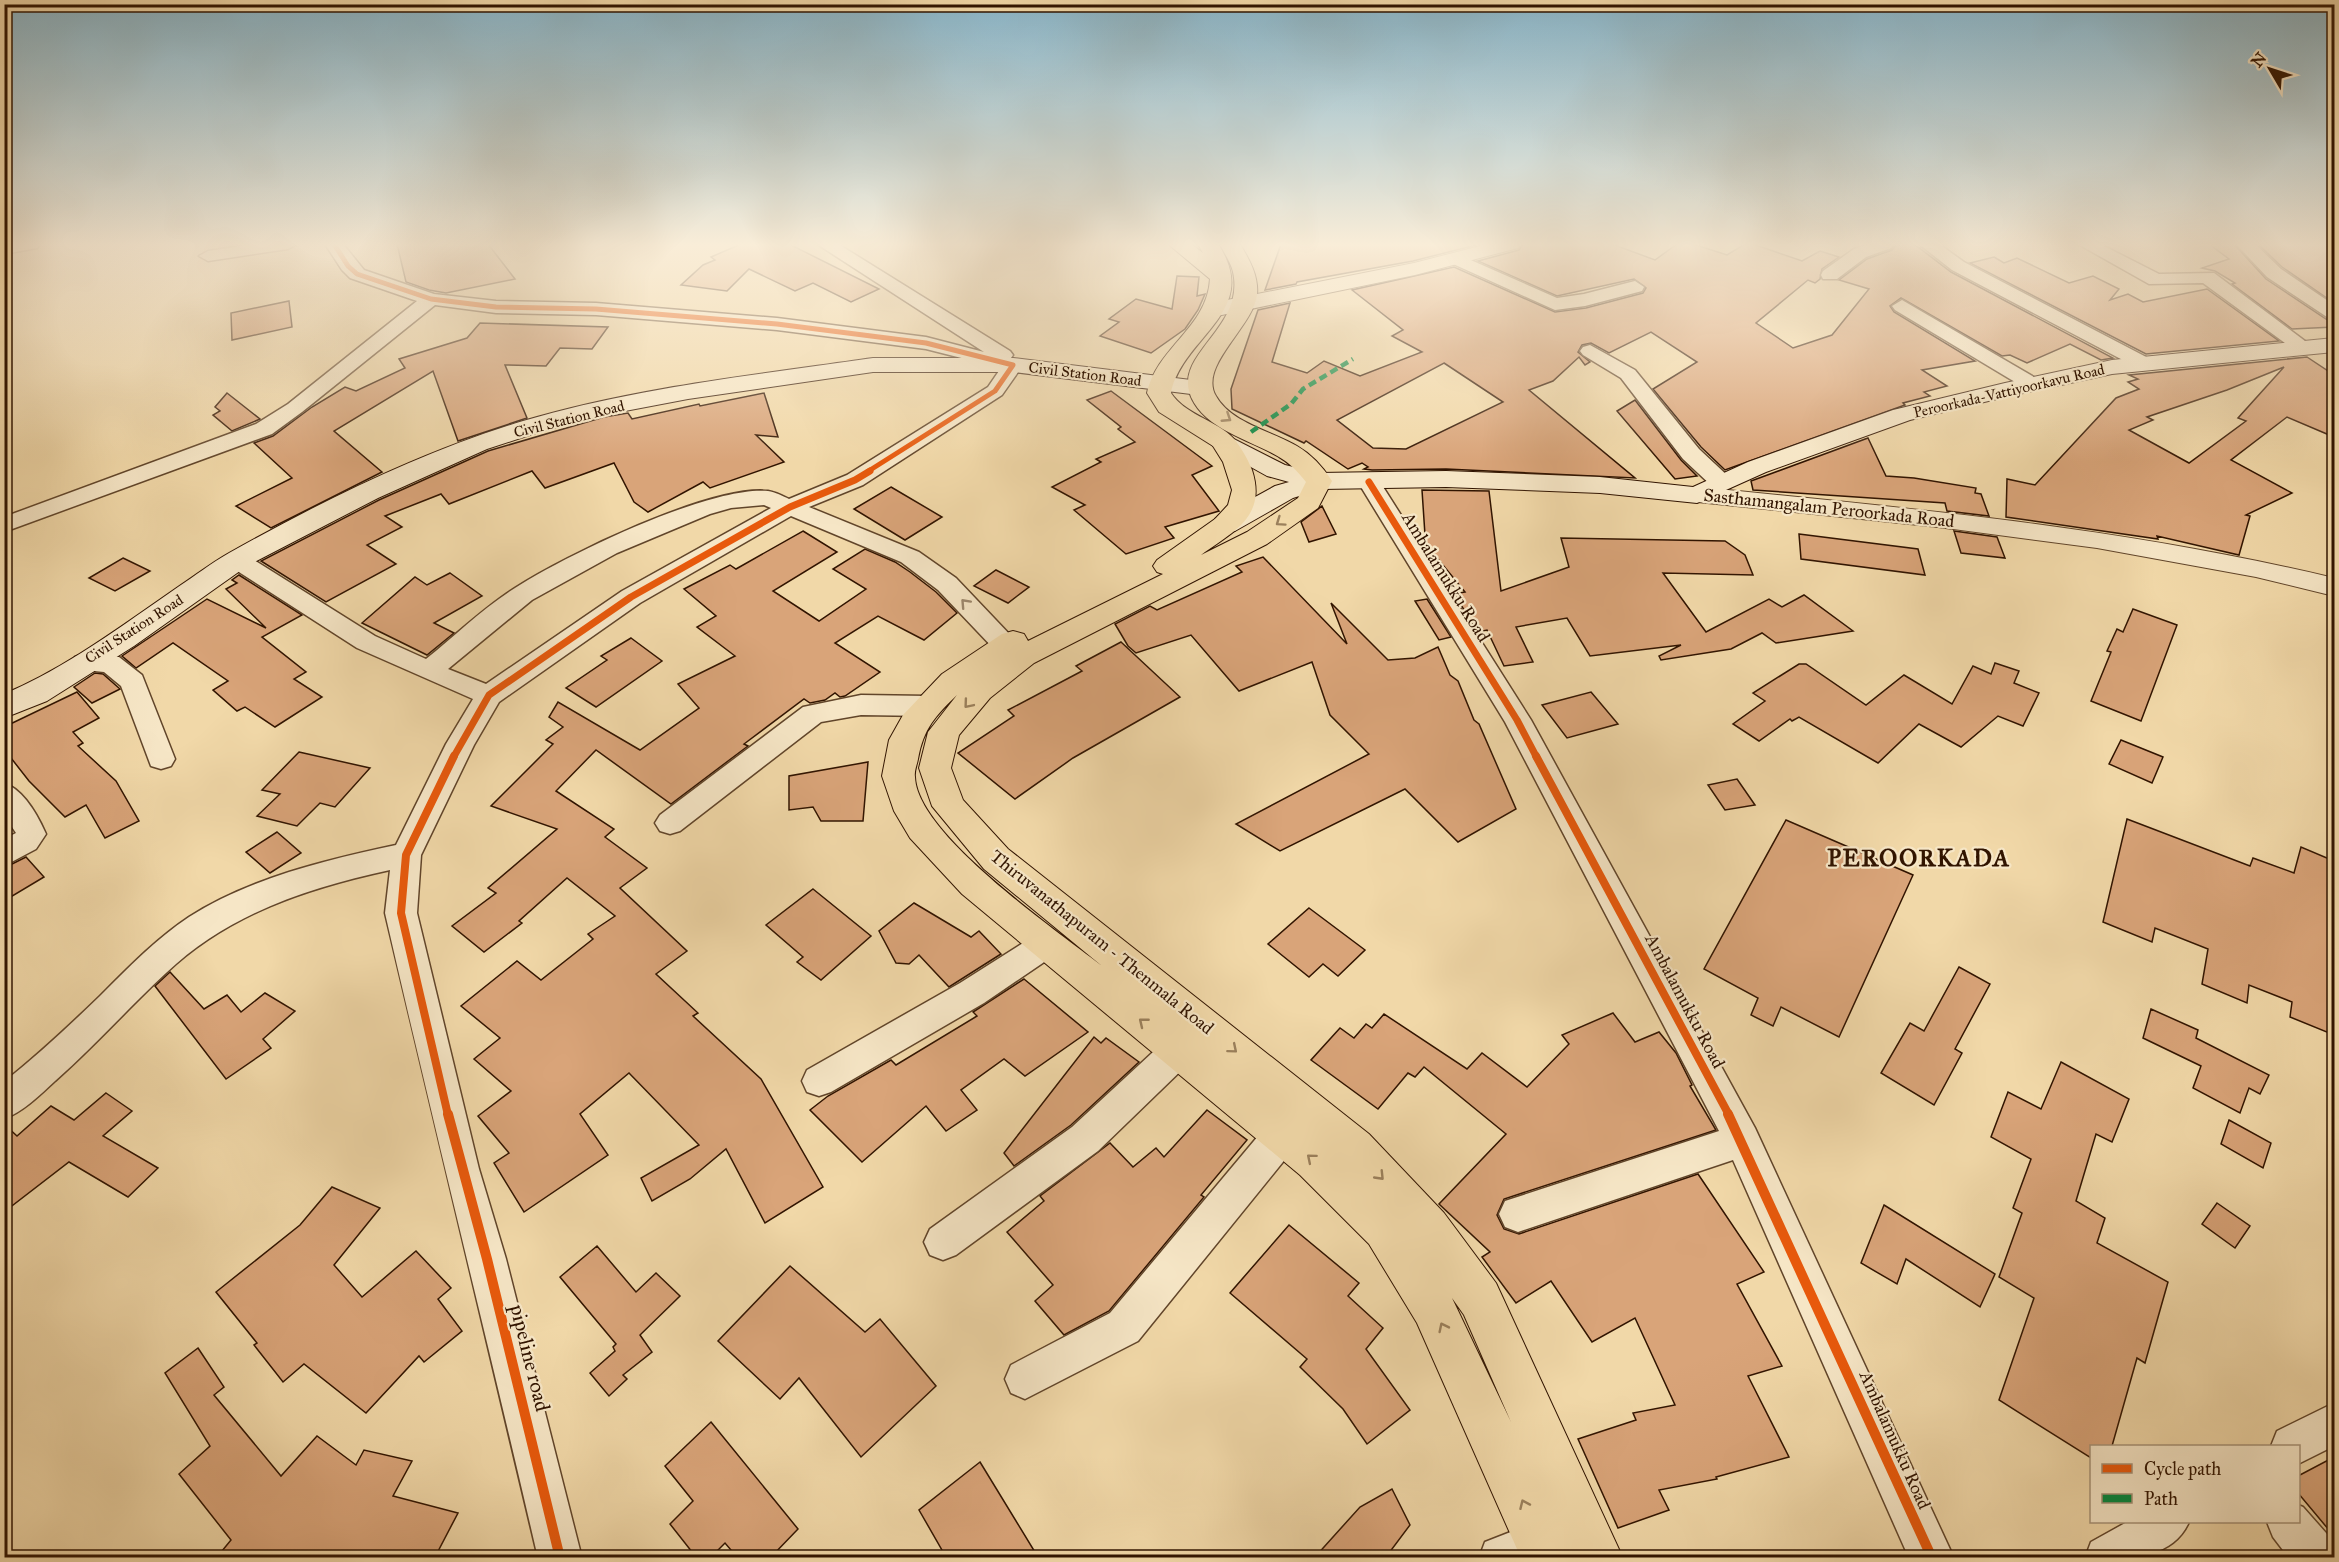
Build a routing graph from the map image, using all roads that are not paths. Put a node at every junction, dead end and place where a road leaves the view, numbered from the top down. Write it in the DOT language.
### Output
graph roads {
  1 [pos="409,317"];
  2 [pos="691,317"];
  3 [pos="943,317"];
  4 [pos="1211,317"];
  5 [pos="1238,317"];
  6 [pos="1920,317"];
  7 [pos="2055,317"];
  8 [pos="2262,317"];
  9 [pos="2334,345"];
  10 [pos="2303,347"];
  11 [pos="1590,351"];
  12 [pos="2143,363"];
  13 [pos="1013,365"];
  14 [pos="1160,383"];
  15 [pos="2032,384"];
  16 [pos="1199,388"];
  17 [pos="1222,441"];
  18 [pos="1319,481"];
  19 [pos="1369,482"];
  20 [pos="1722,483"];
  21 [pos="1697,495"];
  22 [pos="790,507"];
  23 [pos="4,525"];
  24 [pos="1225,525"];
  25 [pos="237,560"];
  26 [pos="2334,587"];
  27 [pos="1076,619"];
  28 [pos="1005,645"];
  29 [pos="84,663"];
  30 [pos="428,670"];
  31 [pos="489,695"];
  32 [pos="928,706"];
  33 [pos="4,707"];
  34 [pos="161,759"];
  35 [pos="4,794"];
  36 [pos="670,823"];
  37 [pos="4,854"];
  38 [pos="406,855"];
  39 [pos="1044,945"];
  40 [pos="1095,960"];
  41 [pos="1178,1051"];
  42 [pos="819,1081"];
  43 [pos="4,1103"];
  44 [pos="1282,1136"];
  45 [pos="1743,1140"];
  46 [pos="1518,1214"];
  47 [pos="943,1242"];
  48 [pos="1025,1380"];
  49 [pos="2334,1424"];
  50 [pos="2294,1445"];
  51 [pos="2164,1523"];
  52 [pos="2290,1523"];
  53 [pos="1591,1541"];
  54 [pos="1544,1550"];
  55 [pos="560,1557"];
  56 [pos="1502,1557"];
  57 [pos="1932,1557"];
  58 [pos="2107,1557"];
  59 [pos="2318,1557"];
  1 -- 23 [label="street"];
  2 -- 13 [label="street"];
  3 -- 13 [label="street"];
  4 -- 14 [label="main road"];
  5 -- 16 [label="main road"];
  6 -- 15 [label="street"];
  7 -- 12 [label="street"];
  8 -- 10 [label="street"];
  9 -- 10 [label="main road, Peroorkada-Vattiyoorkavu Road"];
  10 -- 12 [label="main road, Peroorkada-Vattiyoorkavu Road"];
  11 -- 20 [label="street"];
  12 -- 15 [label="main road, Peroorkada-Vattiyoorkavu Road"];
  13 -- 14 [label="main road, Civil Station Road"];
  13 -- 22 [label="street"];
  13 -- 25 [label="main road, Civil Station Road"];
  14 -- 16 [label="main road, Civil Station Road"];
  14 -- 17 [label="main road"];
  15 -- 20 [label="main road, Peroorkada-Vattiyoorkavu Road"];
  16 -- 18 [label="main road, one-way"];
  17 -- 18 [label="main road"];
  17 -- 24 [label="main road"];
  18 -- 19 [label="main road, Sasthamangalam Peroorkada Road"];
  18 -- 24 [label="main road"];
  18 -- 27 [label="main road, Thiruvanathapuram - Thenmala Road, one-way"];
  19 -- 21 [label="main road, Sasthamangalam Peroorkada Road"];
  19 -- 45 [label="street, Ambalamukku Road"];
  20 -- 21 [label="main road, Peroorkada-Vattiyoorkavu Road"];
  21 -- 26 [label="main road, Sasthamangalam Peroorkada Road"];
  28 -- 22 [label="street, one-way"];
  22 -- 30 [label="street"];
  22 -- 31 [label="street"];
  24 -- 27 [label="main road"];
  25 -- 29 [label="main road, Civil Station Road"];
  25 -- 30 [label="street"];
  27 -- 28 [label="main road"];
  27 -- 40 [label="main road, Thiruvanathapuram - Thenmala Road, one-way"];
  28 -- 32 [label="main road"];
  29 -- 33 [label="main road, Civil Station Road"];
  29 -- 34 [label="street"];
  30 -- 31 [label="street"];
  31 -- 38 [label="street"];
  32 -- 36 [label="street"];
  32 -- 39 [label="main road"];
  35 -- 37 [label="street"];
  38 -- 43 [label="street"];
  38 -- 55 [label="street, pipeline road"];
  39 -- 40 [label="main road"];
  39 -- 42 [label="street"];
  41 -- 40 [label="main road, one-way"];
  40 -- 53 [label="main road, Thiruvanathapuram - Thenmala Road, one-way"];
  41 -- 44 [label="main road"];
  41 -- 47 [label="street"];
  44 -- 48 [label="street"];
  54 -- 44 [label="main road, one-way"];
  45 -- 46 [label="street"];
  45 -- 57 [label="street, Ambalamukku Road"];
  49 -- 50 [label="street"];
  51 -- 58 [label="street"];
  52 -- 59 [label="street"];
  53 -- 54 [label="street"];
  54 -- 56 [label="street"];
}
